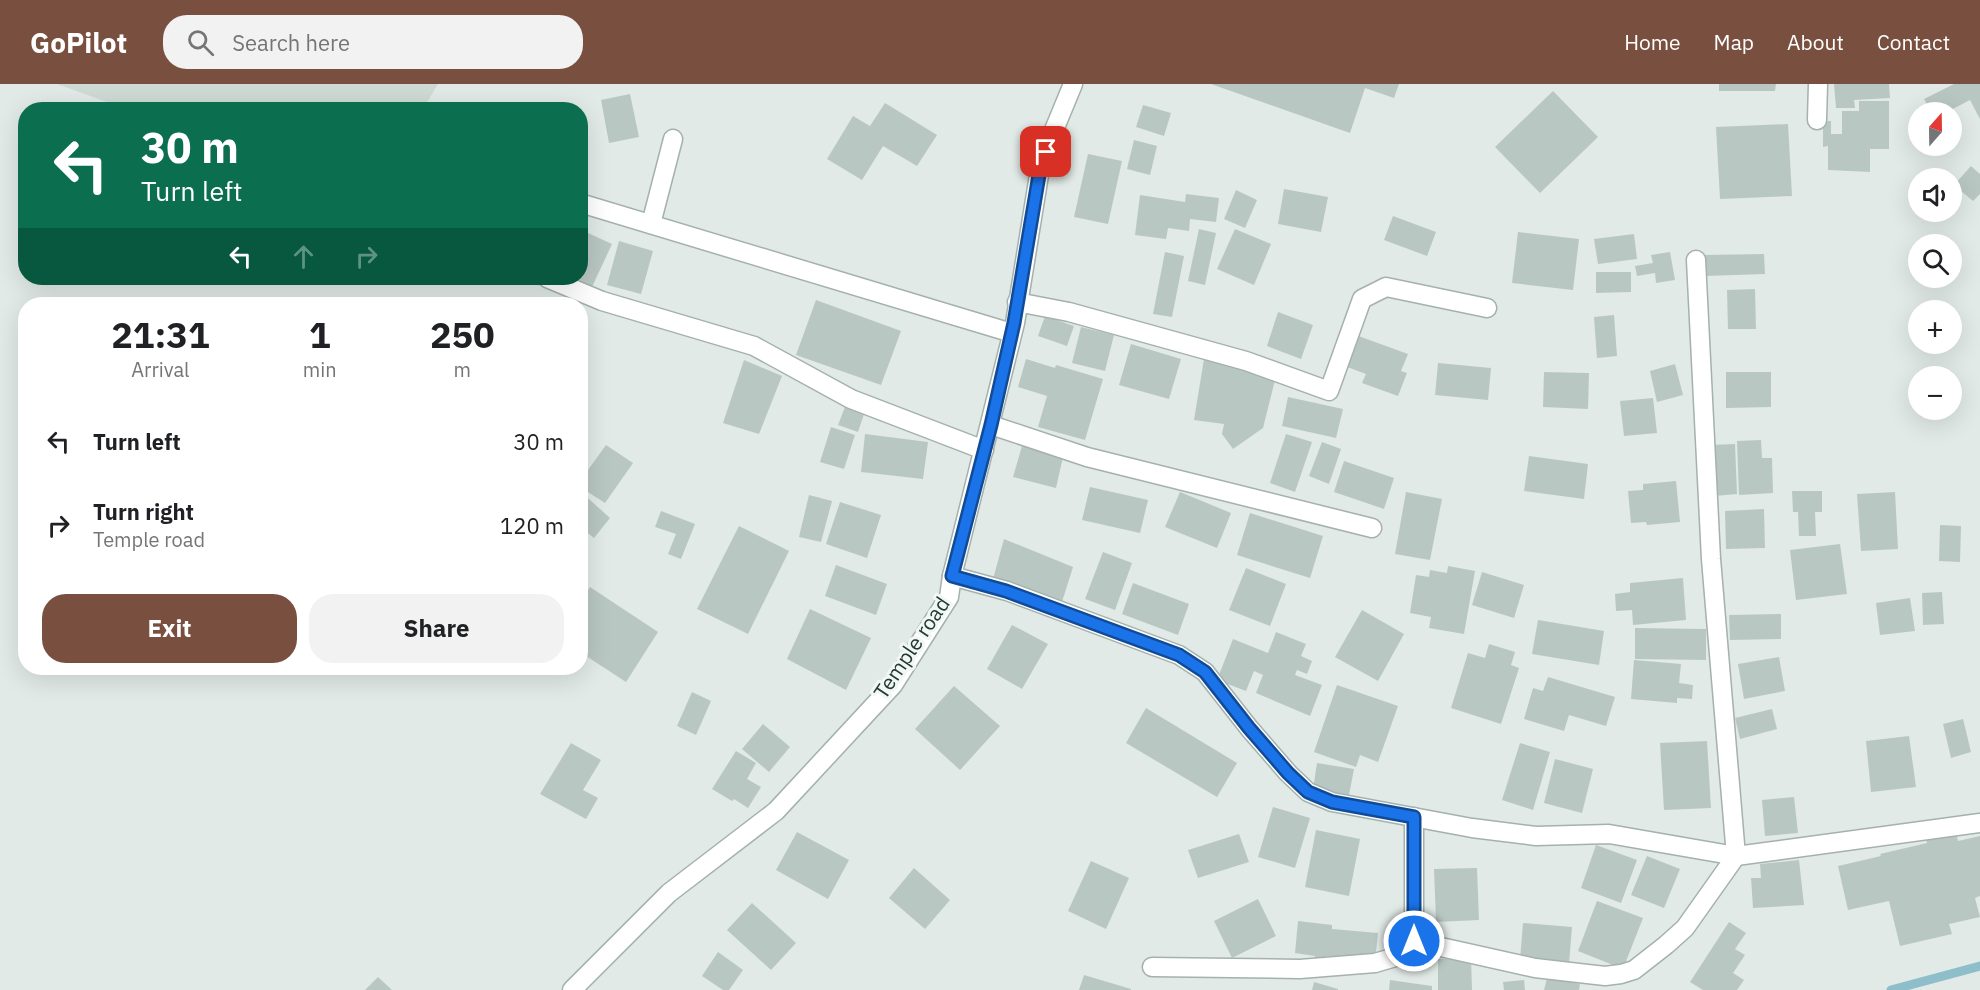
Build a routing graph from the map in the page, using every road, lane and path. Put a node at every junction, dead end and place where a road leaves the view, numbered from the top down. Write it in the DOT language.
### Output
graph roads {
  1 [pos="1073,84"];
  2 [pos="1818,84"];
  3 [pos="1817,120"];
  4 [pos="673,139"];
  5 [pos="588,205"];
  6 [pos="651,224"];
  7 [pos="1696,260"];
  8 [pos="564,285"];
  9 [pos="1017,302"];
  10 [pos="1487,308"];
  11 [pos="1012,333"];
  12 [pos="991,425"];
  13 [pos="984,450"];
  14 [pos="1372,528"];
  15 [pos="952,576"];
  16 [pos="1414,817"];
  17 [pos="1980,823"];
  18 [pos="1736,856"];
  19 [pos="1414,941"];
  20 [pos="1152,967"];
  21 [pos="572,990"];
  1 -- 9 [label="street, Temple road"];
  2 -- 3 [label="street"];
  4 -- 6 [label="street"];
  5 -- 6 [label="street"];
  6 -- 11 [label="street"];
  7 -- 18 [label="street"];
  8 -- 13 [label="street"];
  9 -- 10 [label="street"];
  9 -- 11 [label="street, Temple road"];
  11 -- 12 [label="street, Temple road"];
  12 -- 13 [label="street, Temple road"];
  12 -- 14 [label="street"];
  13 -- 15 [label="street, Temple road"];
  15 -- 16 [label="street"];
  15 -- 21 [label="street, Temple road"];
  16 -- 18 [label="street"];
  16 -- 19 [label="street"];
  17 -- 18 [label="street"];
  18 -- 19 [label="street"];
  19 -- 20 [label="street"];
}
